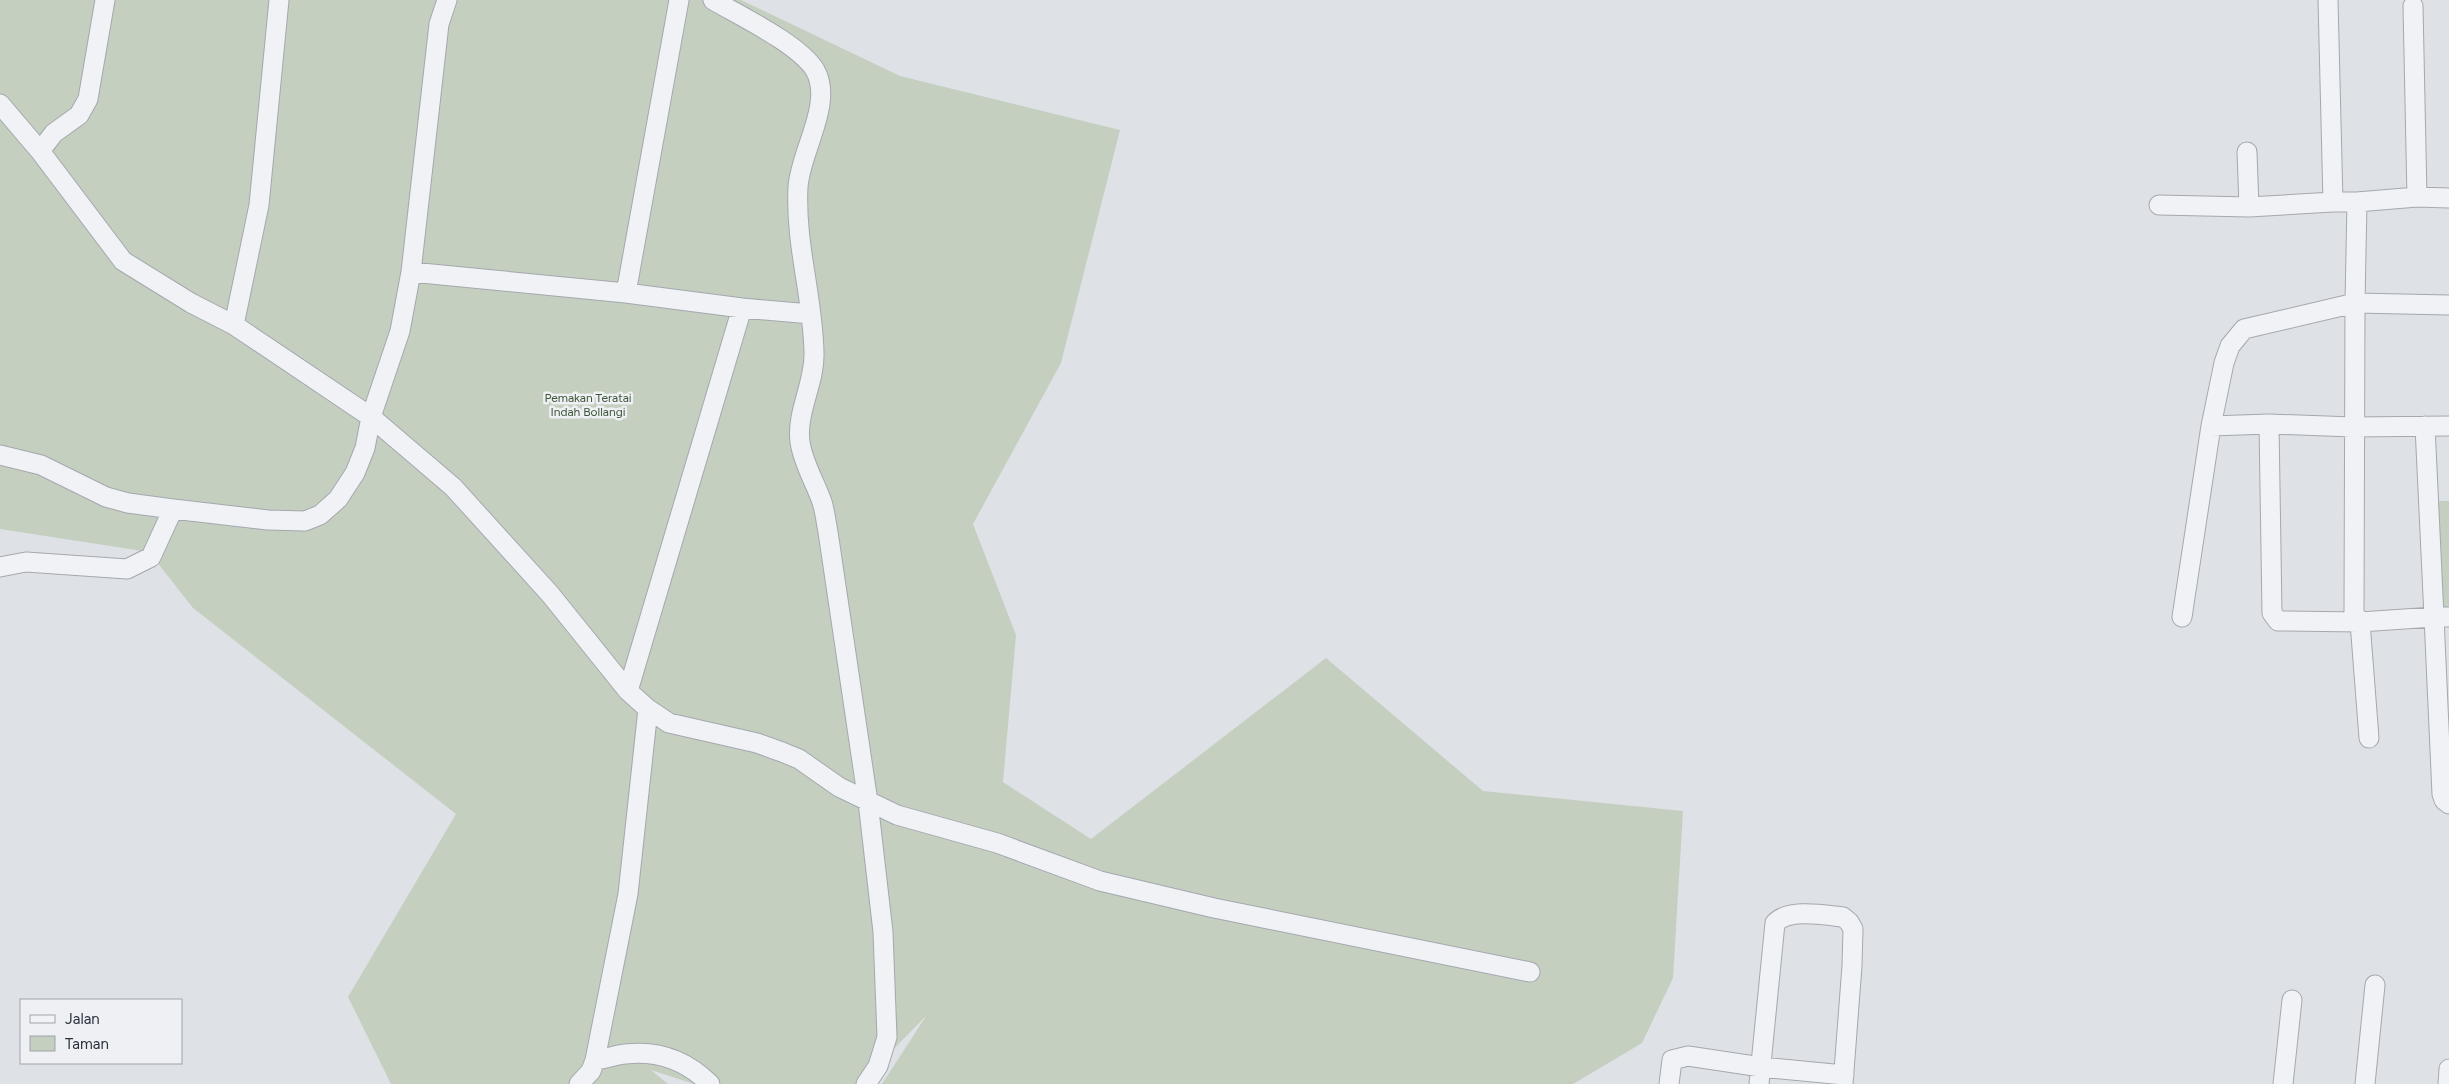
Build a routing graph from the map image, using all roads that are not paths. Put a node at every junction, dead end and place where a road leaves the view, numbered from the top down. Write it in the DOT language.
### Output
graph roads {
  1 [pos="105,0"];
  2 [pos="279,0"];
  3 [pos="446,0"];
  4 [pos="679,0"];
  5 [pos="713,0"];
  6 [pos="2328,0"];
  7 [pos="2413,6"];
  8 [pos="0,104"];
  9 [pos="40,151"];
  10 [pos="2247,152"];
  11 [pos="2417,197"];
  12 [pos="2449,198"];
  13 [pos="2333,202"];
  14 [pos="2356,202"];
  15 [pos="2159,205"];
  16 [pos="2249,207"];
  17 [pos="411,272"];
  18 [pos="626,293"];
  19 [pos="2354,303"];
  20 [pos="2449,305"];
  21 [pos="742,308"];
  22 [pos="811,314"];
  23 [pos="234,325"];
  24 [pos="371,417"];
  25 [pos="2269,424"];
  26 [pos="2211,426"];
  27 [pos="2425,426"];
  28 [pos="2449,426"];
  29 [pos="2352,427"];
  30 [pos="0,454"];
  31 [pos="174,509"];
  32 [pos="0,567"];
  33 [pos="2182,617"];
  34 [pos="2441,617"];
  35 [pos="2360,622"];
  36 [pos="628,691"];
  37 [pos="648,709"];
  38 [pos="2370,738"];
  39 [pos="868,802"];
  40 [pos="2449,804"];
  41 [pos="1530,972"];
  42 [pos="2375,985"];
  43 [pos="2292,1000"];
  44 [pos="595,1060"];
  45 [pos="2449,1069"];
  46 [pos="1760,1075"];
  47 [pos="1844,1080"];
  48 [pos="579,1084"];
  49 [pos="710,1084"];
  50 [pos="866,1084"];
  51 [pos="1668,1084"];
  52 [pos="2283,1084"];
  53 [pos="2365,1084"];
  54 [pos="2448,1084"];
  1 -- 9 [label="street"];
  2 -- 23 [label="street"];
  3 -- 17 [label="street"];
  4 -- 18 [label="street"];
  5 -- 22 [label="street"];
  6 -- 13 [label="street"];
  7 -- 11 [label="street"];
  8 -- 9 [label="street"];
  9 -- 23 [label="street"];
  10 -- 16 [label="street"];
  11 -- 12 [label="street"];
  11 -- 14 [label="street"];
  13 -- 14 [label="street"];
  13 -- 16 [label="street"];
  14 -- 19 [label="street"];
  15 -- 16 [label="street"];
  17 -- 18 [label="street"];
  17 -- 24 [label="street"];
  18 -- 21 [label="street"];
  19 -- 20 [label="street"];
  19 -- 26 [label="street"];
  19 -- 29 [label="street"];
  21 -- 22 [label="street"];
  21 -- 36 [label="street"];
  22 -- 39 [label="street"];
  23 -- 24 [label="street"];
  24 -- 31 [label="street"];
  24 -- 36 [label="street"];
  25 -- 26 [label="street"];
  25 -- 29 [label="street"];
  25 -- 35 [label="street"];
  26 -- 33 [label="street"];
  27 -- 28 [label="street"];
  27 -- 29 [label="street"];
  27 -- 34 [label="street"];
  29 -- 35 [label="street"];
  30 -- 31 [label="street"];
  31 -- 32 [label="street"];
  34 -- 35 [label="street"];
  34 -- 40 [label="street"];
  35 -- 38 [label="street"];
  36 -- 37 [label="street"];
  37 -- 39 [label="street"];
  37 -- 44 [label="street"];
  39 -- 41 [label="street"];
  39 -- 50 [label="street"];
  42 -- 53 [label="street"];
  43 -- 52 [label="street"];
  44 -- 48 [label="street"];
  44 -- 49 [label="street"];
  45 -- 54 [label="street"];
  46 -- 47 [label="street"];
  46 -- 47 [label="street"];
  46 -- 51 [label="street"];
}
